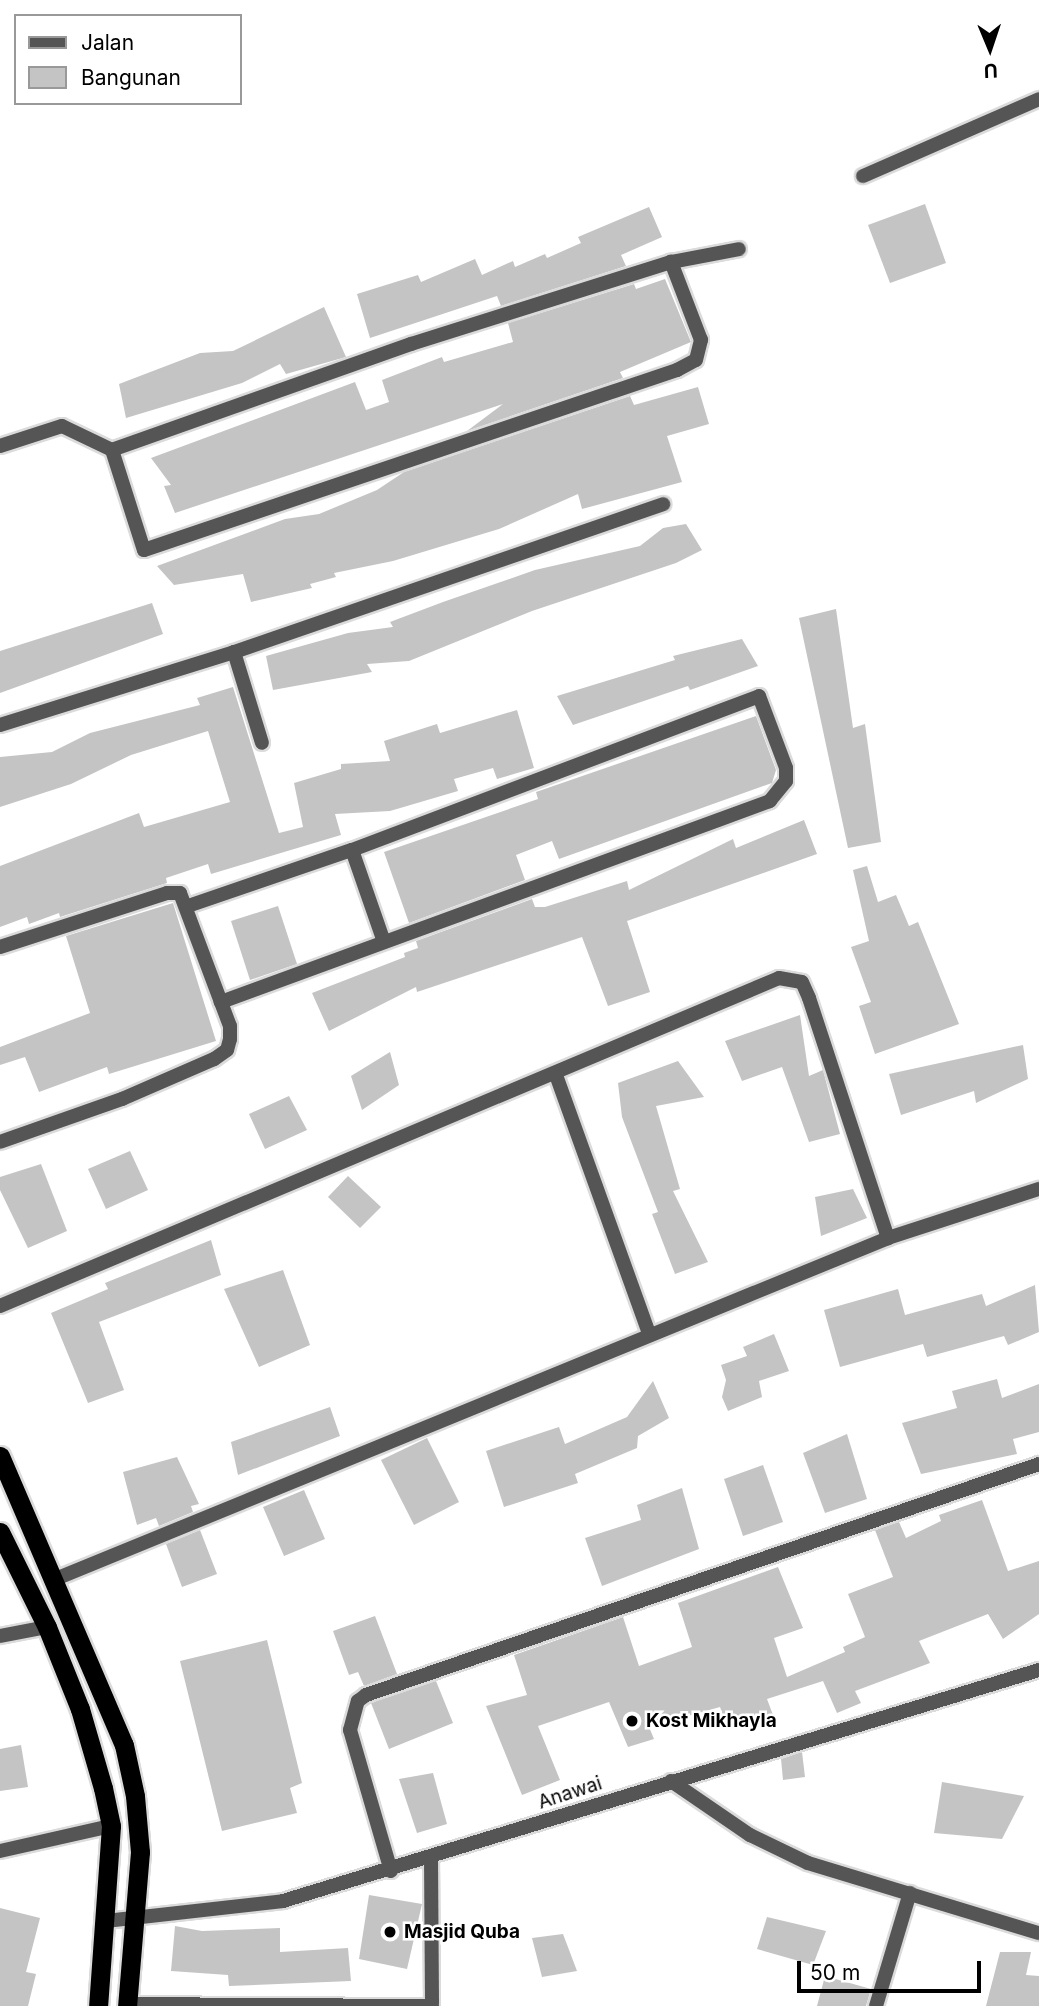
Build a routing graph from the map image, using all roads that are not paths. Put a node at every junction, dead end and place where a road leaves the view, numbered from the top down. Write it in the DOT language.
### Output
graph roads {
  1 [pos="1039,99"];
  2 [pos="863,176"];
  3 [pos="738,249"];
  4 [pos="671,262"];
  5 [pos="0,446"];
  6 [pos="112,450"];
  7 [pos="663,504"];
  8 [pos="234,652"];
  9 [pos="0,725"];
  10 [pos="262,743"];
  11 [pos="352,850"];
  12 [pos="188,906"];
  13 [pos="384,942"];
  14 [pos="0,947"];
  15 [pos="221,1002"];
  16 [pos="556,1076"];
  17 [pos="0,1142"];
  18 [pos="1039,1189"];
  19 [pos="888,1238"];
  20 [pos="0,1306"];
  21 [pos="649,1333"];
  22 [pos="0,1456"];
  23 [pos="1039,1464"];
  24 [pos="0,1532"];
  25 [pos="53,1580"];
  26 [pos="47,1627"];
  27 [pos="0,1636"];
  28 [pos="1039,1670"];
  29 [pos="671,1781"];
  30 [pos="111,1826"];
  31 [pos="0,1851"];
  32 [pos="431,1858"];
  33 [pos="391,1871"];
  34 [pos="910,1893"];
  35 [pos="136,1917"];
  36 [pos="106,1921"];
  37 [pos="1039,1933"];
  38 [pos="127,2005"];
  39 [pos="432,2005"];
  40 [pos="98,2006"];
  41 [pos="876,2006"];
  1 -- 2 [label="street"];
  3 -- 4 [label="street"];
  4 -- 6 [label="street"];
  4 -- 6 [label="street"];
  5 -- 6 [label="street"];
  7 -- 8 [label="street"];
  8 -- 9 [label="street"];
  8 -- 10 [label="street"];
  11 -- 12 [label="street"];
  11 -- 13 [label="street"];
  11 -- 13 [label="street"];
  12 -- 14 [label="street"];
  12 -- 15 [label="street"];
  13 -- 15 [label="street"];
  15 -- 17 [label="street"];
  16 -- 19 [label="street"];
  16 -- 20 [label="street"];
  16 -- 21 [label="street"];
  18 -- 19 [label="street"];
  19 -- 21 [label="street"];
  21 -- 25 [label="street"];
  22 -- 25 [label="highway"];
  23 -- 33 [label="street"];
  24 -- 26 [label="highway"];
  25 -- 35 [label="highway"];
  26 -- 27 [label="street"];
  26 -- 30 [label="highway"];
  28 -- 29 [label="street, Anawai"];
  29 -- 32 [label="street, Anawai"];
  29 -- 34 [label="street"];
  30 -- 31 [label="street"];
  30 -- 36 [label="highway"];
  32 -- 33 [label="street, Anawai"];
  32 -- 39 [label="street"];
  33 -- 35 [label="street, Anawai"];
  34 -- 37 [label="street"];
  34 -- 41 [label="street"];
  35 -- 36 [label="street, Anawai"];
  35 -- 38 [label="highway"];
  36 -- 40 [label="highway"];
  38 -- 39 [label="street"];
}
